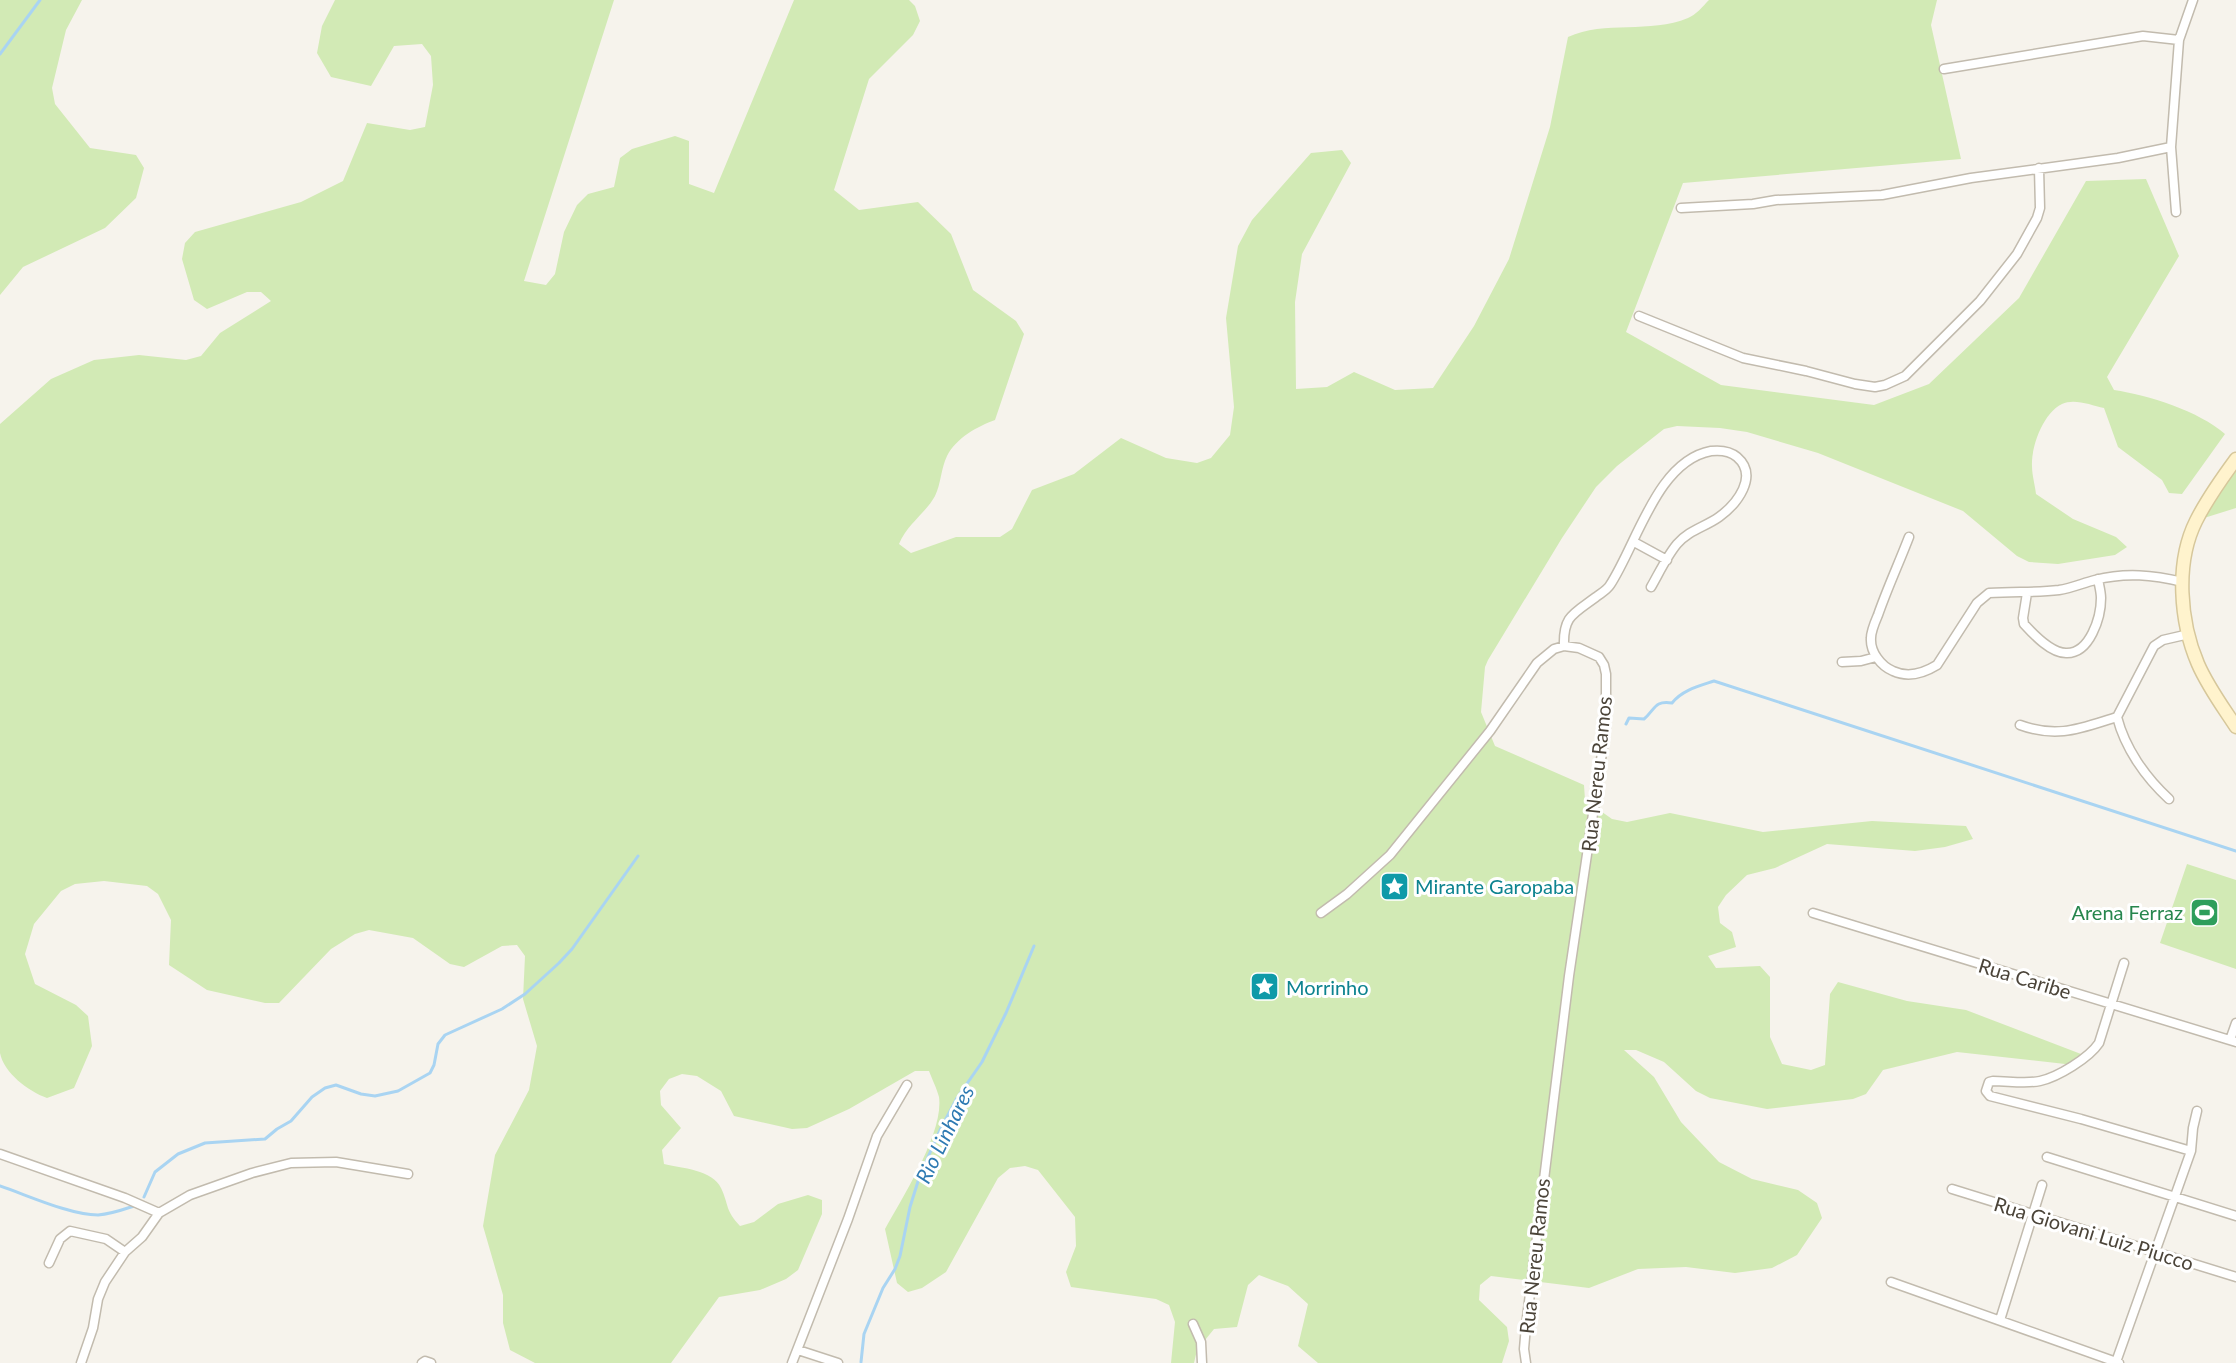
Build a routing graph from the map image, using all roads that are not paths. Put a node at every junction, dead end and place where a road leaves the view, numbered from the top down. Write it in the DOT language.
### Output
graph roads {
  1 [pos="2193,0"];
  2 [pos="2179,40"];
  3 [pos="1944,69"];
  4 [pos="2171,147"];
  5 [pos="2039,168"];
  6 [pos="1682,208"];
  7 [pos="2176,212"];
  8 [pos="1639,316"];
  9 [pos="2236,459"];
  10 [pos="1909,537"];
  11 [pos="1634,542"];
  12 [pos="1667,560"];
  13 [pos="2098,579"];
  14 [pos="2183,582"];
  15 [pos="1651,587"];
  16 [pos="2026,593"];
  17 [pos="2189,634"];
  18 [pos="1564,646"];
  19 [pos="1876,657"];
  20 [pos="1842,662"];
  21 [pos="2117,717"];
  22 [pos="2233,717"];
  23 [pos="2020,724"];
  24 [pos="2169,799"];
  25 [pos="1321,913"];
  26 [pos="1813,913"];
  27 [pos="2124,963"];
  28 [pos="2111,1004"];
  29 [pos="2236,1023"];
  30 [pos="2233,1041"];
  31 [pos="907,1085"];
  32 [pos="2197,1111"];
  33 [pos="2191,1151"];
  34 [pos="0,1154"];
  35 [pos="2047,1157"];
  36 [pos="408,1174"];
  37 [pos="2042,1185"];
  38 [pos="1952,1189"];
  39 [pos="2176,1198"];
  40 [pos="159,1213"];
  41 [pos="2033,1214"];
  42 [pos="2236,1216"];
  43 [pos="125,1252"];
  44 [pos="2154,1252"];
  45 [pos="49,1263"];
  46 [pos="2236,1277"];
  47 [pos="1891,1282"];
  48 [pos="2000,1320"];
  49 [pos="1193,1324"];
  50 [pos="798,1350"];
  51 [pos="2117,1362"];
  52 [pos="81,1363"];
  53 [pos="422,1363"];
  54 [pos="431,1363"];
  55 [pos="792,1363"];
  56 [pos="838,1363"];
  57 [pos="1202,1363"];
  58 [pos="1526,1363"];
  1 -- 2 [label="street"];
  2 -- 3 [label="street"];
  2 -- 4 [label="street"];
  4 -- 5 [label="street"];
  4 -- 7 [label="street"];
  5 -- 6 [label="street"];
  5 -- 8 [label="street"];
  9 -- 14 [label="main road"];
  10 -- 19 [label="street"];
  11 -- 12 [label="street"];
  11 -- 12 [label="street"];
  11 -- 18 [label="street"];
  12 -- 15 [label="street"];
  13 -- 14 [label="street"];
  13 -- 16 [label="street"];
  13 -- 16 [label="street"];
  14 -- 17 [label="main road"];
  16 -- 19 [label="street"];
  17 -- 21 [label="street"];
  17 -- 22 [label="main road"];
  18 -- 25 [label="street"];
  18 -- 58 [label="street, Rua Nereu Ramos"];
  19 -- 20 [label="street"];
  21 -- 23 [label="street"];
  21 -- 24 [label="street"];
  26 -- 28 [label="street, Rua Caribe"];
  27 -- 28 [label="street"];
  28 -- 30 [label="street, Rua Caribe"];
  28 -- 33 [label="street"];
  29 -- 30 [label="street"];
  31 -- 50 [label="street"];
  32 -- 33 [label="street"];
  33 -- 39 [label="street"];
  34 -- 40 [label="street"];
  35 -- 39 [label="street"];
  36 -- 40 [label="street"];
  37 -- 41 [label="street"];
  38 -- 41 [label="street, Rua Giovani Luiz Piucco"];
  39 -- 42 [label="street"];
  39 -- 44 [label="street"];
  40 -- 43 [label="street"];
  41 -- 44 [label="street, Rua Giovani Luiz Piucco"];
  41 -- 48 [label="street"];
  43 -- 45 [label="street"];
  43 -- 52 [label="street"];
  44 -- 46 [label="street, Rua Giovani Luiz Piucco"];
  44 -- 51 [label="street"];
  47 -- 48 [label="street"];
  48 -- 51 [label="street"];
  49 -- 57 [label="street"];
  50 -- 55 [label="street"];
  50 -- 56 [label="street"];
  53 -- 54 [label="street"];
}
